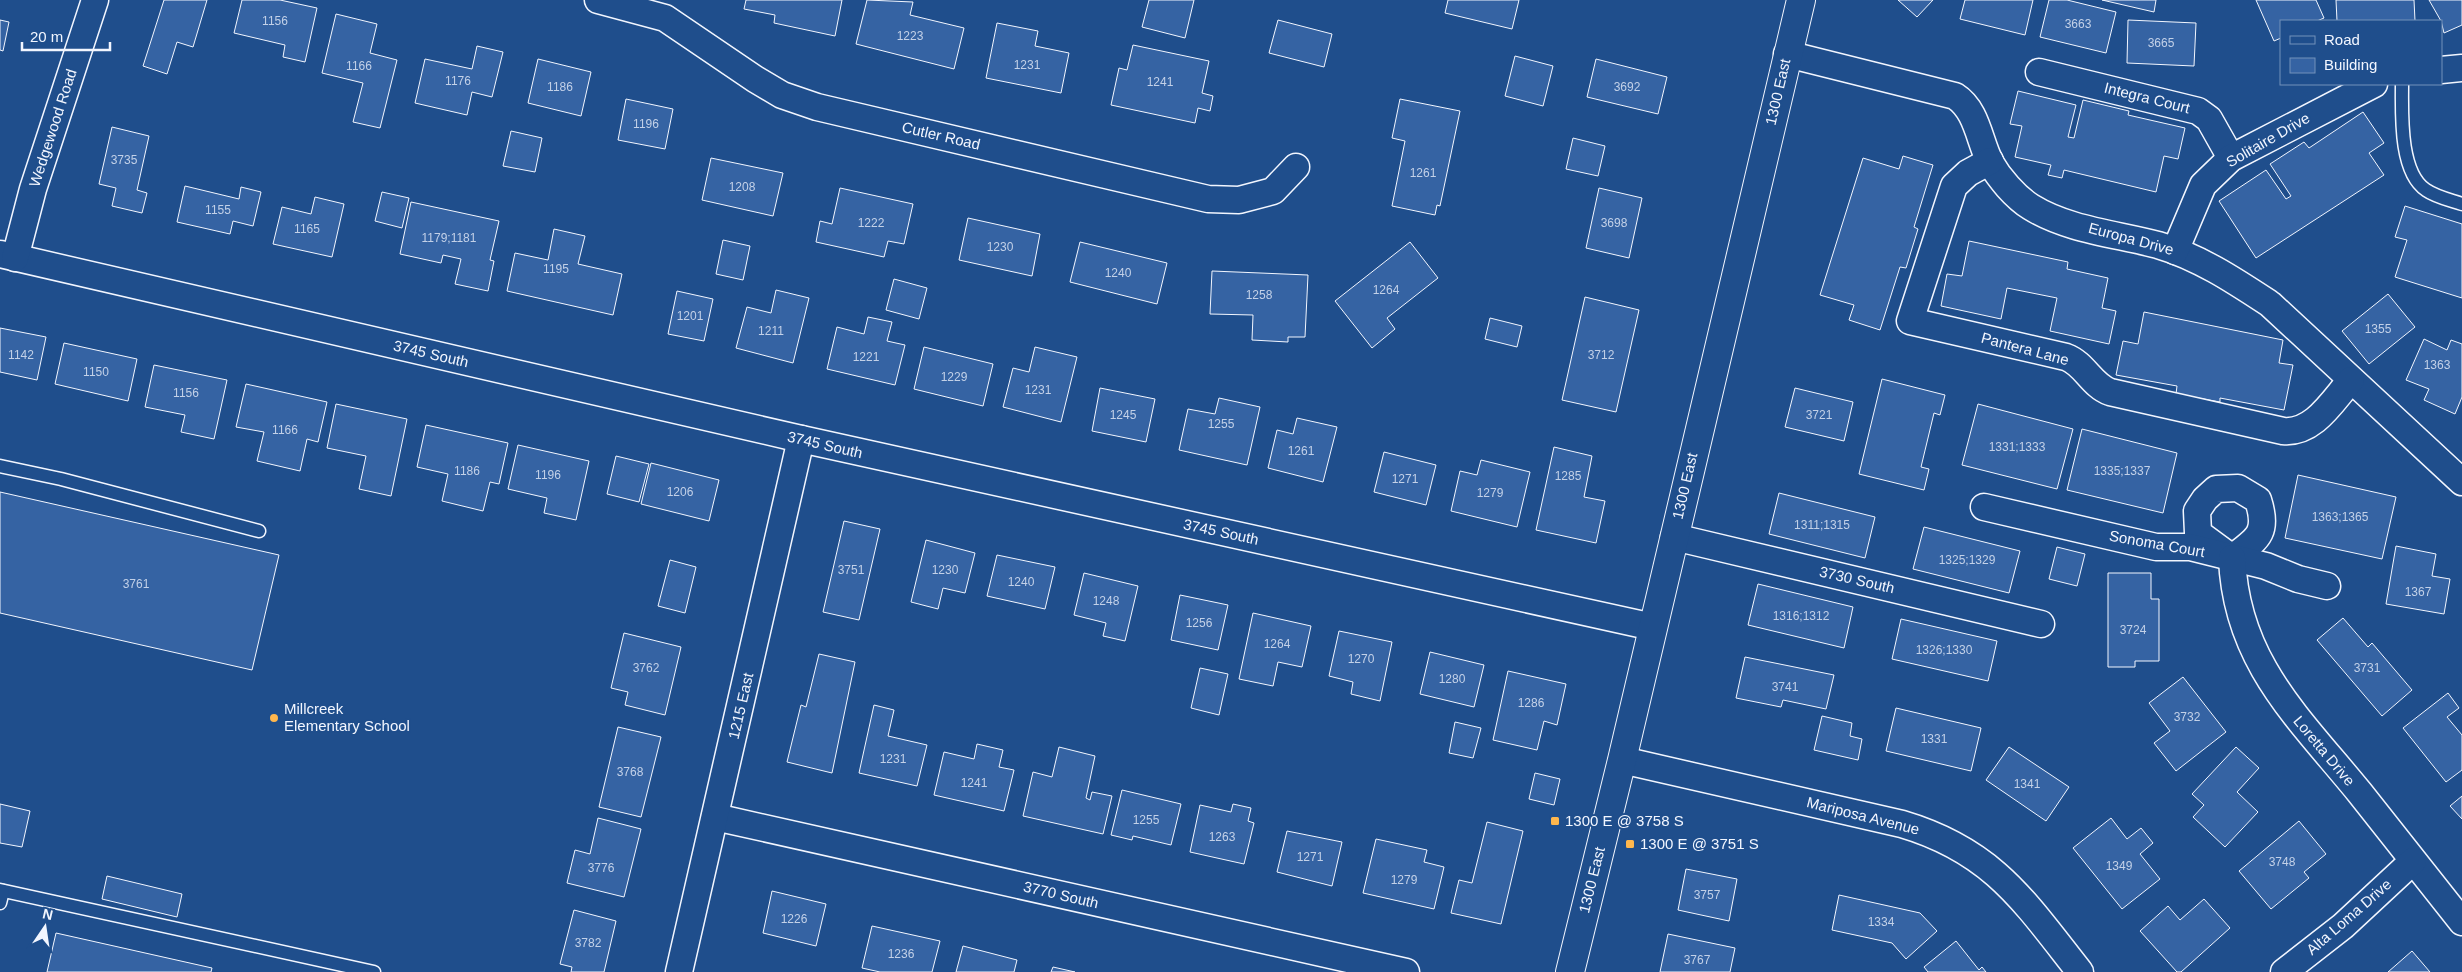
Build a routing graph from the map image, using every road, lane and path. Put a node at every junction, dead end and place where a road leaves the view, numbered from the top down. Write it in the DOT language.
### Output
graph roads {
  1 [pos="95,0"];
  2 [pos="598,0"];
  3 [pos="1801,0"];
  4 [pos="1787,54"];
  5 [pos="2462,68"];
  6 [pos="2442,70"];
  7 [pos="2039,72"];
  8 [pos="2372,85"];
  9 [pos="2402,85"];
  10 [pos="2231,158"];
  11 [pos="1990,161"];
  12 [pos="1296,167"];
  13 [pos="2462,204"];
  14 [pos="2175,251"];
  15 [pos="8,256"];
  16 [pos="2351,380"];
  17 [pos="801,439"];
  18 [pos="0,466"];
  19 [pos="2462,482"];
  20 [pos="1984,508"];
  21 [pos="260,531"];
  22 [pos="1674,536"];
  23 [pos="2232,558"];
  24 [pos="2327,586"];
  25 [pos="2041,624"];
  26 [pos="1653,626"];
  27 [pos="1622,760"];
  28 [pos="715,817"];
  29 [pos="2413,861"];
  30 [pos="1,894"];
  31 [pos="2462,922"];
  32 [pos="374,972"];
  33 [pos="679,972"];
  34 [pos="1406,972"];
  35 [pos="1570,972"];
  36 [pos="2080,972"];
  37 [pos="2284,972"];
  1 -- 15 [label="street, Wedgewood Road"];
  2 -- 12 [label="street, Cutler Road"];
  3 -- 4 [label="main road, 1300 East"];
  4 -- 11 [label="street, Europa Drive"];
  4 -- 22 [label="main road, 1300 East"];
  5 -- 6 [label="street"];
  7 -- 10 [label="street, Integra Court"];
  8 -- 10 [label="street, Solitaire Drive"];
  9 -- 13 [label="lane"];
  10 -- 14 [label="street, Solitaire Drive"];
  11 -- 14 [label="street, Europa Drive"];
  11 -- 16 [label="street, Pantera Lane"];
  14 -- 16 [label="street, Europa Drive"];
  15 -- 17 [label="street, 3745 South"];
  16 -- 19 [label="street, Europa Drive"];
  17 -- 26 [label="street, 3745 South"];
  17 -- 28 [label="street, 1215 East"];
  18 -- 21 [label="lane"];
  20 -- 23 [label="street, Sonoma Court"];
  22 -- 25 [label="street, 3730 South"];
  22 -- 26 [label="main road, 1300 East"];
  23 -- 24 [label="street, Sonoma Court"];
  23 -- 29 [label="street, Loretta Drive"];
  26 -- 27 [label="main road, 1300 East"];
  27 -- 35 [label="main road, 1300 East"];
  27 -- 36 [label="street, Mariposa Avenue"];
  28 -- 33 [label="street, 1215 East"];
  28 -- 34 [label="street, 3770 South"];
  29 -- 31 [label="street, Loretta Drive"];
  29 -- 37 [label="street, Alta Loma Drive"];
  30 -- 32 [label="lane"];
}
